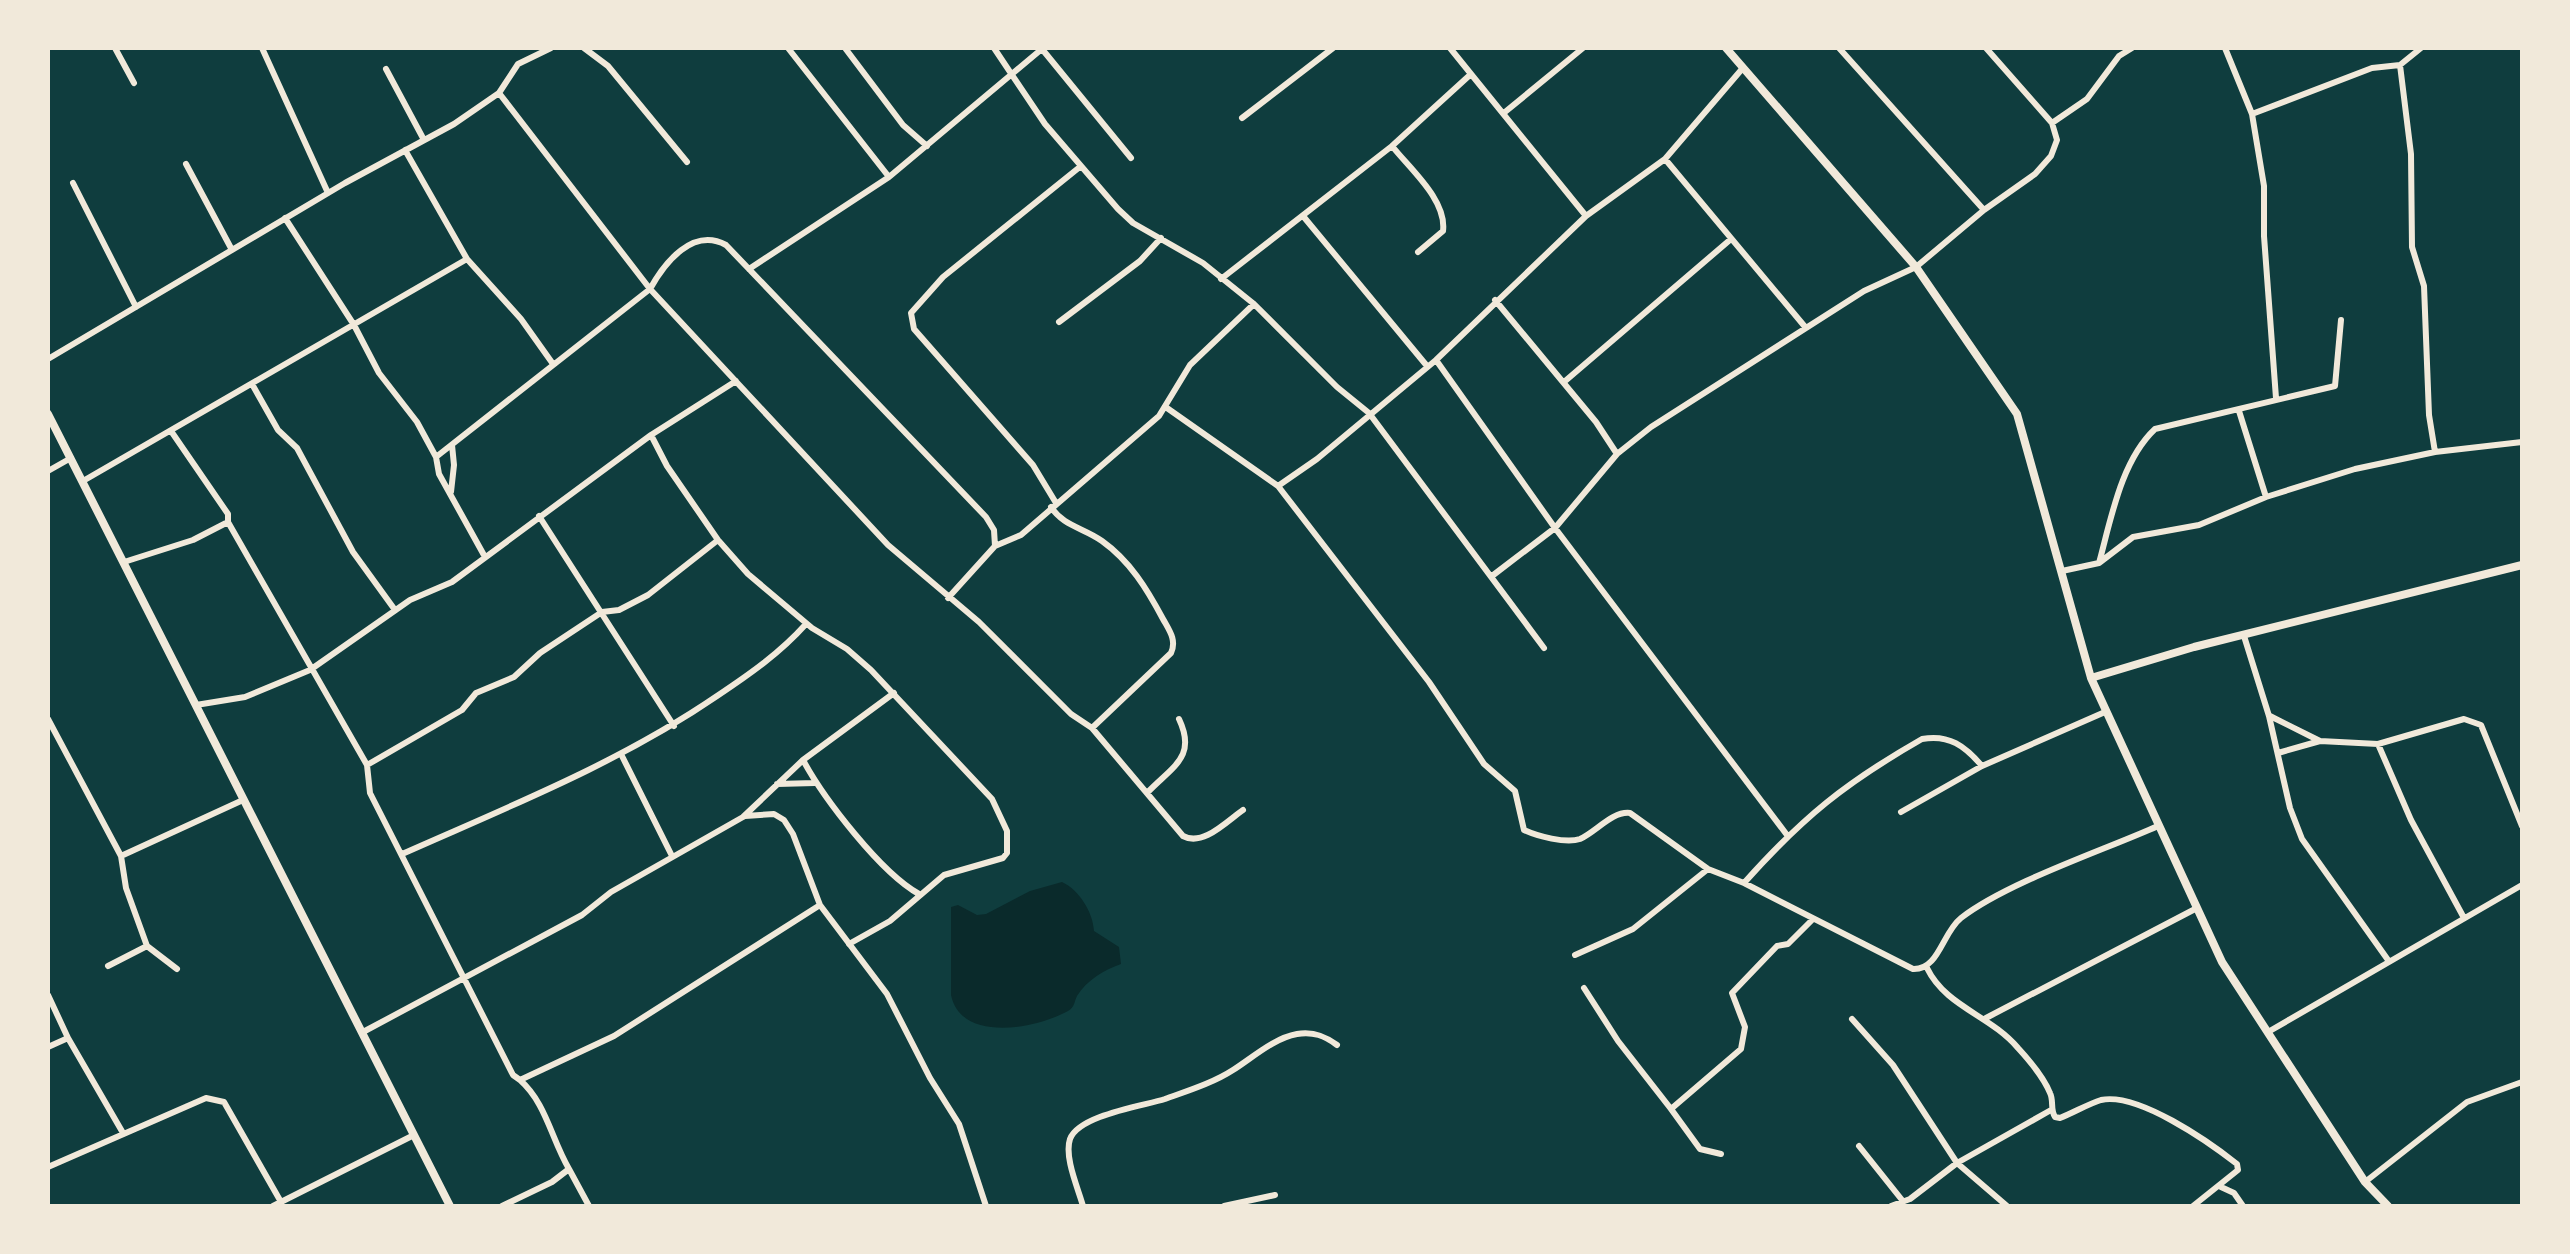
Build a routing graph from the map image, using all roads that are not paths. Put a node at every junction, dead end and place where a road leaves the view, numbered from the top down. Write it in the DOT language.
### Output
graph roads {
  1 [pos="115,48"];
  2 [pos="262,48"];
  3 [pos="551,48"];
  4 [pos="584,48"];
  5 [pos="788,48"];
  6 [pos="845,48"];
  7 [pos="994,48"];
  8 [pos="1042,48"];
  9 [pos="1333,48"];
  10 [pos="1450,48"];
  11 [pos="1583,48"];
  12 [pos="1726,48"];
  13 [pos="1839,48"];
  14 [pos="1986,48"];
  15 [pos="2132,48"];
  16 [pos="2225,48"];
  17 [pos="2421,48"];
  18 [pos="2400,65"];
  19 [pos="386,69"];
  20 [pos="1742,69"];
  21 [pos="1009,74"];
  22 [pos="1471,74"];
  23 [pos="134,83"];
  24 [pos="499,93"];
  25 [pos="1505,112"];
  26 [pos="2252,114"];
  27 [pos="1242,118"];
  28 [pos="2052,123"];
  29 [pos="424,140"];
  30 [pos="927,146"];
  31 [pos="1392,146"];
  32 [pos="405,150"];
  33 [pos="1131,158"];
  34 [pos="1665,159"];
  35 [pos="687,162"];
  36 [pos="186,164"];
  37 [pos="1081,166"];
  38 [pos="889,177"];
  39 [pos="73,183"];
  40 [pos="328,193"];
  41 [pos="1984,210"];
  42 [pos="1303,216"];
  43 [pos="1586,216"];
  44 [pos="285,218"];
  45 [pos="1161,238"];
  46 [pos="1731,239"];
  47 [pos="232,250"];
  48 [pos="1418,252"];
  49 [pos="467,259"];
  50 [pos="1916,267"];
  51 [pos="749,269"];
  52 [pos="1221,279"];
  53 [pos="650,289"];
  54 [pos="1495,300"];
  55 [pos="1254,304"];
  56 [pos="136,307"];
  57 [pos="2341,320"];
  58 [pos="1059,322"];
  59 [pos="354,325"];
  60 [pos="1806,328"];
  61 [pos="48,359"];
  62 [pos="1436,360"];
  63 [pos="553,364"];
  64 [pos="1427,366"];
  65 [pos="736,381"];
  66 [pos="1564,382"];
  67 [pos="252,384"];
  68 [pos="2276,398"];
  69 [pos="1167,408"];
  70 [pos="2239,411"];
  71 [pos="1369,413"];
  72 [pos="48,414"];
  73 [pos="171,431"];
  74 [pos="651,435"];
  75 [pos="2522,442"];
  76 [pos="452,445"];
  77 [pos="2435,452"];
  78 [pos="1617,454"];
  79 [pos="436,457"];
  80 [pos="71,458"];
  81 [pos="48,471"];
  82 [pos="83,481"];
  83 [pos="1278,486"];
  84 [pos="451,492"];
  85 [pos="2266,497"];
  86 [pos="1054,505"];
  87 [pos="539,516"];
  88 [pos="228,522"];
  89 [pos="1555,528"];
  90 [pos="718,540"];
  91 [pos="995,546"];
  92 [pos="485,557"];
  93 [pos="124,562"];
  94 [pos="2099,563"];
  95 [pos="2522,565"];
  96 [pos="2062,571"];
  97 [pos="1492,576"];
  98 [pos="948,598"];
  99 [pos="395,610"];
  100 [pos="602,612"];
  101 [pos="806,624"];
  102 [pos="2244,636"];
  103 [pos="1544,648"];
  104 [pos="310,670"];
  105 [pos="2091,678"];
  106 [pos="894,693"];
  107 [pos="196,705"];
  108 [pos="2105,712"];
  109 [pos="2269,716"];
  110 [pos="48,719"];
  111 [pos="1179,719"];
  112 [pos="674,726"];
  113 [pos="1092,728"];
  114 [pos="2320,741"];
  115 [pos="2378,744"];
  116 [pos="2278,753"];
  117 [pos="622,756"];
  118 [pos="803,760"];
  119 [pos="367,765"];
  120 [pos="1982,766"];
  121 [pos="815,783"];
  122 [pos="777,784"];
  123 [pos="1147,793"];
  124 [pos="243,800"];
  125 [pos="1243,810"];
  126 [pos="1901,812"];
  127 [pos="743,817"];
  128 [pos="2158,826"];
  129 [pos="2522,826"];
  130 [pos="1787,835"];
  131 [pos="402,854"];
  132 [pos="121,856"];
  133 [pos="672,856"];
  134 [pos="1708,869"];
  135 [pos="1744,883"];
  136 [pos="2522,885"];
  137 [pos="919,894"];
  138 [pos="820,905"];
  139 [pos="2197,908"];
  140 [pos="2464,918"];
  141 [pos="1812,920"];
  142 [pos="849,944"];
  143 [pos="147,946"];
  144 [pos="1575,955"];
  145 [pos="2388,960"];
  146 [pos="108,966"];
  147 [pos="1927,968"];
  148 [pos="177,969"];
  149 [pos="463,979"];
  150 [pos="1584,988"];
  151 [pos="48,995"];
  152 [pos="1986,1018"];
  153 [pos="1852,1019"];
  154 [pos="363,1032"];
  155 [pos="2268,1032"];
  156 [pos="68,1038"];
  157 [pos="1337,1045"];
  158 [pos="48,1047"];
  159 [pos="520,1080"];
  160 [pos="2522,1082"];
  161 [pos="1671,1109"];
  162 [pos="2051,1110"];
  163 [pos="123,1133"];
  164 [pos="414,1135"];
  165 [pos="1859,1146"];
  166 [pos="1721,1154"];
  167 [pos="1957,1163"];
  168 [pos="48,1167"];
  169 [pos="569,1169"];
  170 [pos="2365,1182"];
  171 [pos="2221,1187"];
  172 [pos="1275,1195"];
  173 [pos="1902,1200"];
  174 [pos="277,1204"];
  175 [pos="450,1206"];
  176 [pos="502,1206"];
  177 [pos="589,1206"];
  178 [pos="986,1206"];
  179 [pos="1083,1206"];
  180 [pos="1224,1206"];
  181 [pos="1891,1206"];
  182 [pos="2007,1206"];
  183 [pos="2193,1206"];
  184 [pos="2243,1206"];
  185 [pos="2388,1206"];
  1 -- 23 [label="street"];
  2 -- 40 [label="street"];
  3 -- 24 [label="street"];
  4 -- 35 [label="street"];
  5 -- 38 [label="street"];
  6 -- 30 [label="street"];
  7 -- 21 [label="street"];
  8 -- 21 [label="street"];
  8 -- 33 [label="street"];
  9 -- 27 [label="street"];
  10 -- 22 [label="street"];
  11 -- 25 [label="street"];
  12 -- 20 [label="street"];
  13 -- 41 [label="street"];
  14 -- 28 [label="street"];
  15 -- 28 [label="street"];
  16 -- 26 [label="street"];
  17 -- 18 [label="street"];
  18 -- 26 [label="street"];
  18 -- 77 [label="street"];
  19 -- 29 [label="street"];
  20 -- 34 [label="street"];
  20 -- 50 [label="street"];
  21 -- 30 [label="street"];
  21 -- 37 [label="street"];
  22 -- 25 [label="street"];
  22 -- 31 [label="street"];
  24 -- 29 [label="street"];
  24 -- 53 [label="street"];
  25 -- 43 [label="street"];
  26 -- 68 [label="street"];
  28 -- 41 [label="street"];
  29 -- 32 [label="street"];
  30 -- 38 [label="street"];
  31 -- 42 [label="street"];
  31 -- 48 [label="street"];
  32 -- 40 [label="street"];
  32 -- 49 [label="street"];
  34 -- 43 [label="street"];
  34 -- 46 [label="street"];
  36 -- 47 [label="street"];
  37 -- 45 [label="street"];
  37 -- 86 [label="street"];
  38 -- 51 [label="street"];
  39 -- 56 [label="street"];
  40 -- 44 [label="street"];
  41 -- 50 [label="street"];
  42 -- 52 [label="street"];
  42 -- 64 [label="street"];
  43 -- 54 [label="street"];
  44 -- 47 [label="street"];
  44 -- 59 [label="street"];
  45 -- 52 [label="street"];
  45 -- 58 [label="street"];
  46 -- 60 [label="street"];
  46 -- 66 [label="street"];
  47 -- 56 [label="street"];
  49 -- 59 [label="street"];
  49 -- 63 [label="street"];
  50 -- 60 [label="street"];
  50 -- 96 [label="street"];
  51 -- 53 [label="street"];
  51 -- 91 [label="street"];
  52 -- 55 [label="street"];
  53 -- 63 [label="street"];
  53 -- 65 [label="street"];
  54 -- 62 [label="street"];
  54 -- 66 [label="street"];
  55 -- 69 [label="street"];
  55 -- 71 [label="street"];
  56 -- 61 [label="street"];
  57 -- 68 [label="street"];
  59 -- 67 [label="street"];
  59 -- 79 [label="street"];
  60 -- 78 [label="street"];
  62 -- 64 [label="street"];
  62 -- 89 [label="street"];
  63 -- 76 [label="street"];
  64 -- 71 [label="street"];
  65 -- 74 [label="street"];
  65 -- 98 [label="street"];
  66 -- 78 [label="street"];
  67 -- 73 [label="street"];
  67 -- 99 [label="street"];
  68 -- 70 [label="street"];
  69 -- 83 [label="street"];
  69 -- 86 [label="street"];
  70 -- 85 [label="street"];
  70 -- 94 [label="street"];
  71 -- 83 [label="street"];
  71 -- 97 [label="street"];
  72 -- 80 [label="street"];
  73 -- 82 [label="street"];
  73 -- 88 [label="street"];
  74 -- 87 [label="street"];
  74 -- 90 [label="street"];
  75 -- 77 [label="street"];
  76 -- 79 [label="street"];
  76 -- 84 [label="street"];
  77 -- 85 [label="street"];
  78 -- 89 [label="street"];
  79 -- 84 [label="street"];
  80 -- 81 [label="street"];
  80 -- 82 [label="street"];
  82 -- 93 [label="street"];
  83 -- 134 [label="street"];
  84 -- 92 [label="street"];
  85 -- 94 [label="street"];
  86 -- 91 [label="street"];
  86 -- 113 [label="street"];
  87 -- 92 [label="street"];
  87 -- 100 [label="street"];
  88 -- 93 [label="street"];
  88 -- 104 [label="street"];
  89 -- 97 [label="street"];
  89 -- 130 [label="street"];
  90 -- 100 [label="street"];
  90 -- 101 [label="street"];
  91 -- 98 [label="street"];
  92 -- 99 [label="street"];
  93 -- 107 [label="street"];
  94 -- 96 [label="street"];
  95 -- 102 [label="street"];
  96 -- 105 [label="street"];
  97 -- 103 [label="street"];
  98 -- 113 [label="street"];
  99 -- 104 [label="street"];
  100 -- 112 [label="street"];
  100 -- 119 [label="street"];
  101 -- 106 [label="street"];
  101 -- 112 [label="street"];
  102 -- 105 [label="street"];
  102 -- 109 [label="street"];
  104 -- 107 [label="street"];
  104 -- 119 [label="street"];
  105 -- 108 [label="street"];
  106 -- 118 [label="street"];
  106 -- 137 [label="street"];
  107 -- 124 [label="street"];
  108 -- 120 [label="street"];
  108 -- 128 [label="street"];
  109 -- 114 [label="street"];
  109 -- 116 [label="street"];
  110 -- 132 [label="street"];
  111 -- 123 [label="street"];
  112 -- 117 [label="street"];
  113 -- 123 [label="street"];
  114 -- 115 [label="street"];
  114 -- 116 [label="street"];
  115 -- 129 [label="street"];
  115 -- 140 [label="street"];
  116 -- 145 [label="street"];
  117 -- 131 [label="street"];
  117 -- 133 [label="street"];
  118 -- 121 [label="street"];
  118 -- 122 [label="street"];
  119 -- 131 [label="street"];
  120 -- 126 [label="street"];
  120 -- 130 [label="street"];
  121 -- 122 [label="street"];
  121 -- 137 [label="street"];
  122 -- 127 [label="street"];
  123 -- 125 [label="street"];
  124 -- 132 [label="street"];
  124 -- 154 [label="street"];
  127 -- 133 [label="street"];
  127 -- 138 [label="street"];
  128 -- 139 [label="street"];
  128 -- 147 [label="street"];
  130 -- 135 [label="street"];
  131 -- 149 [label="street"];
  132 -- 143 [label="street"];
  133 -- 149 [label="street"];
  134 -- 135 [label="street"];
  134 -- 144 [label="street"];
  135 -- 141 [label="street"];
  136 -- 140 [label="street"];
  137 -- 142 [label="street"];
  138 -- 142 [label="street"];
  138 -- 159 [label="street"];
  139 -- 152 [label="street"];
  139 -- 155 [label="street"];
  140 -- 145 [label="street"];
  141 -- 147 [label="street"];
  141 -- 161 [label="street"];
  142 -- 178 [label="street"];
  143 -- 146 [label="street"];
  143 -- 148 [label="street"];
  145 -- 155 [label="street"];
  147 -- 152 [label="street"];
  149 -- 154 [label="street"];
  149 -- 159 [label="street"];
  150 -- 161 [label="street"];
  151 -- 156 [label="street"];
  152 -- 162 [label="street"];
  153 -- 167 [label="street"];
  154 -- 164 [label="street"];
  155 -- 170 [label="street"];
  156 -- 158 [label="street"];
  156 -- 163 [label="street"];
  157 -- 179 [label="street"];
  159 -- 169 [label="street"];
  160 -- 170 [label="street"];
  161 -- 166 [label="street"];
  162 -- 167 [label="street"];
  162 -- 171 [label="street"];
  163 -- 168 [label="street"];
  163 -- 174 [label="street"];
  164 -- 174 [label="street"];
  164 -- 175 [label="street"];
  165 -- 173 [label="street"];
  167 -- 173 [label="street"];
  167 -- 182 [label="street"];
  169 -- 176 [label="street"];
  169 -- 177 [label="street"];
  170 -- 185 [label="street"];
  171 -- 183 [label="street"];
  171 -- 184 [label="street"];
  172 -- 180 [label="street"];
  173 -- 181 [label="street"];
}
